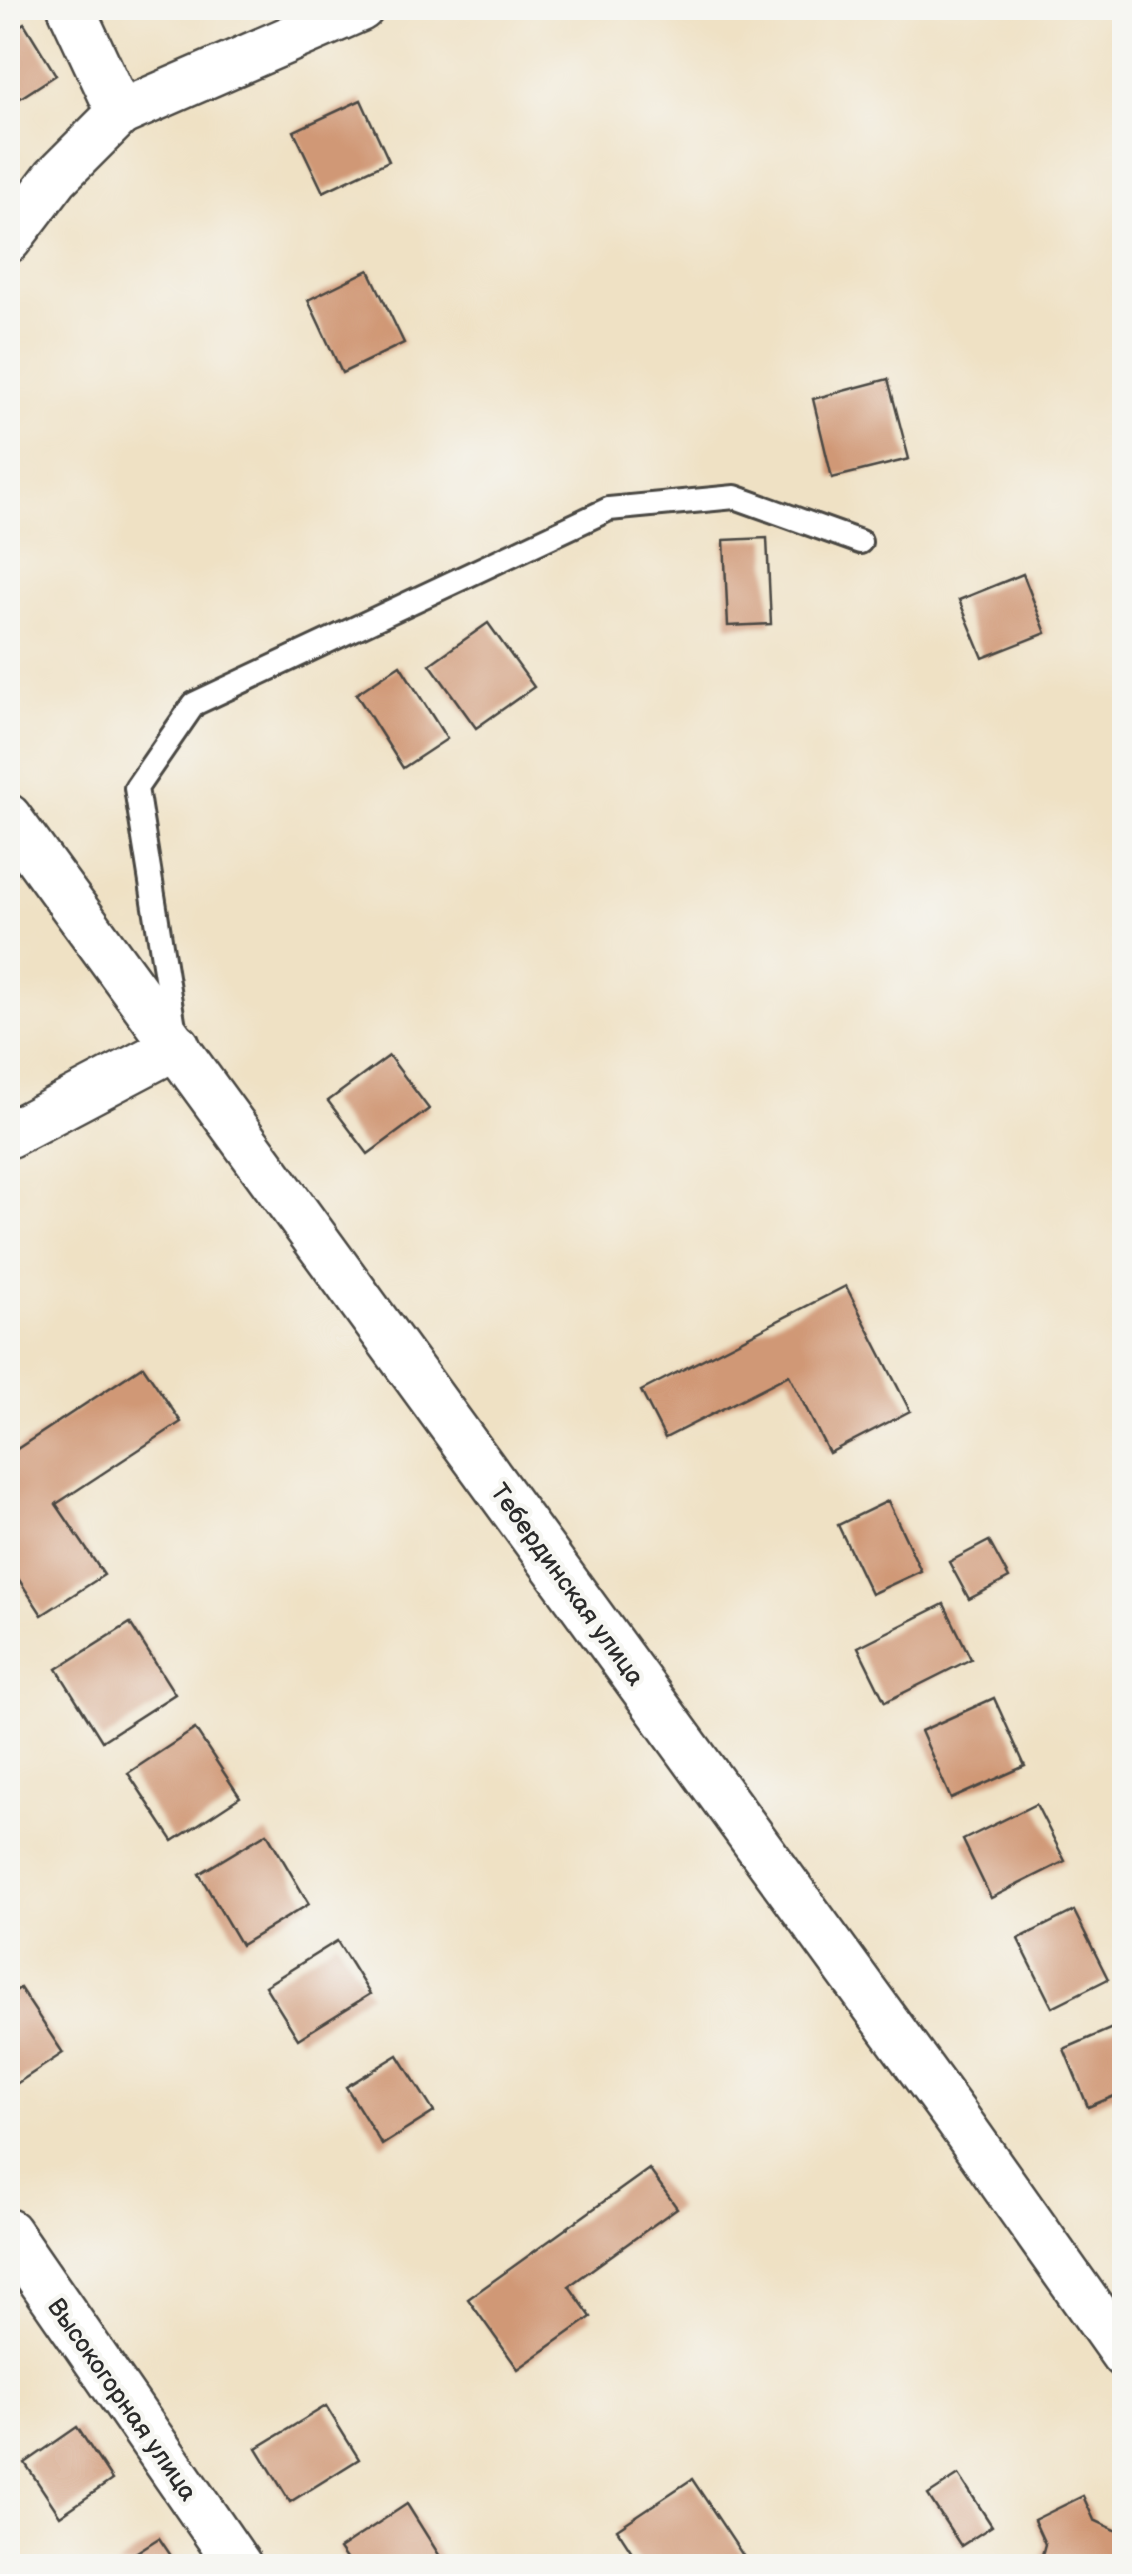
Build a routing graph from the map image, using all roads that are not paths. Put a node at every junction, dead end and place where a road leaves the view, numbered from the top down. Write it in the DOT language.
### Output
graph roads {
  1 [pos="71,8"];
  2 [pos="361,8"];
  3 [pos="120,112"];
  4 [pos="8,240"];
  5 [pos="860,542"];
  6 [pos="8,817"];
  7 [pos="177,1046"];
  8 [pos="8,1135"];
  9 [pos="8,2232"];
  10 [pos="1124,2355"];
  11 [pos="238,2566"];
  1 -- 3 [label="street"];
  2 -- 3 [label="street"];
  3 -- 4 [label="street"];
  5 -- 7 [label="lane"];
  6 -- 7 [label="street, Тебердинская улица"];
  7 -- 8 [label="street"];
  7 -- 10 [label="street, Тебердинская улица"];
  9 -- 11 [label="street, Высокогорная улица"];
}
